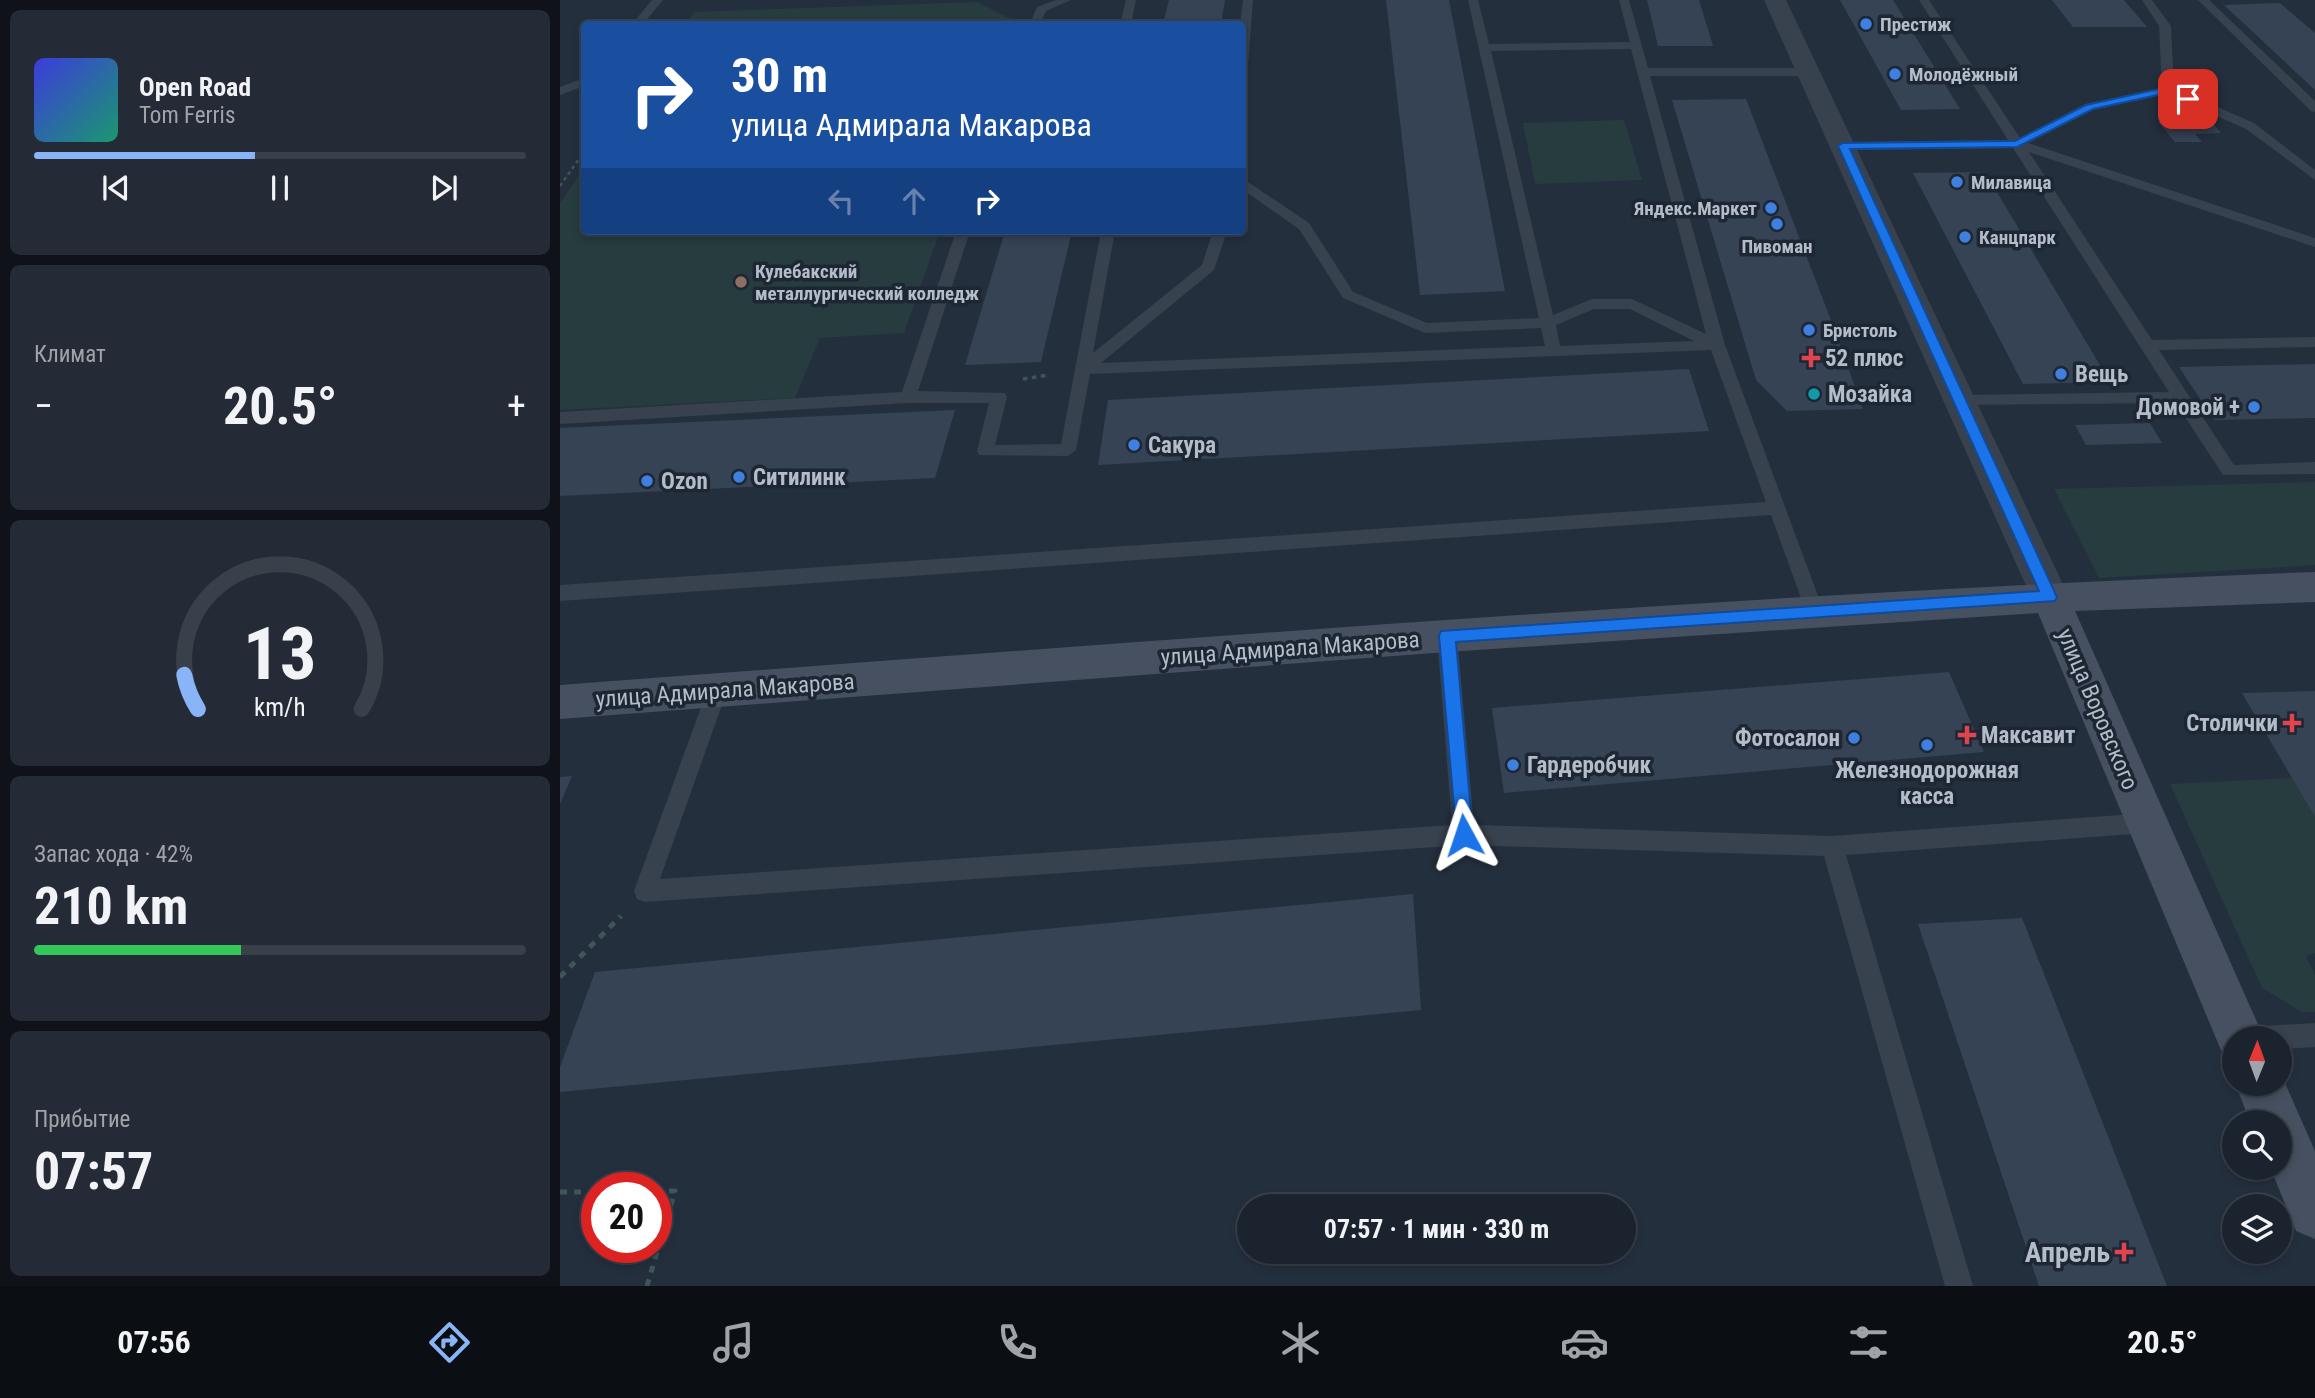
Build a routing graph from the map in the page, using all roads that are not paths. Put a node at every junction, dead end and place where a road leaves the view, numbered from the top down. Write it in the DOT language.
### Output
graph roads {
  1 [pos="657,0"];
  2 [pos="1066,0"];
  3 [pos="1131,0"];
  4 [pos="1248,0"];
  5 [pos="1473,0"];
  6 [pos="1624,0"];
  7 [pos="1776,0"];
  8 [pos="1924,0"];
  9 [pos="2147,0"];
  10 [pos="2203,0"];
  11 [pos="640,21"];
  12 [pos="1036,21"];
  13 [pos="1127,21"];
  14 [pos="1246,22"];
  15 [pos="1635,44"];
  16 [pos="1484,48"];
  17 [pos="1643,72"];
  18 [pos="1809,72"];
  19 [pos="560,81"];
  20 [pos="581,81"];
  21 [pos="581,82"];
  22 [pos="2168,90"];
  23 [pos="560,91"];
  24 [pos="2315,108"];
  25 [pos="2017,144"];
  26 [pos="1843,146"];
  27 [pos="2315,176"];
  28 [pos="1246,185"];
  29 [pos="962,235"];
  30 [pos="1107,235"];
  31 [pos="1219,235"];
  32 [pos="2315,243"];
  33 [pos="1547,323"];
  34 [pos="2315,342"];
  35 [pos="1717,345"];
  36 [pos="2148,345"];
  37 [pos="1554,351"];
  38 [pos="1084,369"];
  39 [pos="908,397"];
  40 [pos="2180,397"];
  41 [pos="1961,401"];
  42 [pos="560,418"];
  43 [pos="2315,468"];
  44 [pos="1776,508"];
  45 [pos="2315,587"];
  46 [pos="560,593"];
  47 [pos="2050,597"];
  48 [pos="1815,612"];
  49 [pos="1447,636"];
  50 [pos="718,691"];
  51 [pos="560,702"];
  52 [pos="2147,823"];
  53 [pos="1464,835"];
  54 [pos="1832,846"];
  55 [pos="2235,1026"];
  56 [pos="2315,1035"];
  57 [pos="2292,1036"];
  58 [pos="2292,1159"];
  59 [pos="2315,1212"];
  60 [pos="1959,1286"];
  1 -- 11 [label="lane"];
  2 -- 12 [label="lane"];
  3 -- 13 [label="lane"];
  4 -- 14 [label="lane"];
  5 -- 16 [label="lane"];
  6 -- 15 [label="lane"];
  7 -- 18 [label="street, улица Воровского"];
  8 -- 25 [label="lane"];
  9 -- 22 [label="lane"];
  10 -- 24 [label="lane"];
  15 -- 16 [label="lane"];
  15 -- 17 [label="lane"];
  16 -- 33 [label="lane"];
  17 -- 18 [label="lane"];
  17 -- 35 [label="lane"];
  18 -- 26 [label="street, улица Воровского"];
  19 -- 20 [label="lane"];
  21 -- 23 [label="lane"];
  22 -- 25 [label="lane"];
  22 -- 27 [label="lane"];
  25 -- 26 [label="lane"];
  25 -- 32 [label="lane"];
  25 -- 36 [label="lane"];
  26 -- 41 [label="street, улица Воровского"];
  28 -- 33 [label="lane"];
  29 -- 39 [label="lane"];
  30 -- 38 [label="lane"];
  31 -- 38 [label="lane"];
  33 -- 35 [label="lane"];
  33 -- 37 [label="lane"];
  34 -- 36 [label="lane"];
  35 -- 37 [label="lane"];
  35 -- 44 [label="lane"];
  36 -- 40 [label="lane"];
  37 -- 38 [label="lane"];
  38 -- 39 [label="lane"];
  39 -- 42 [label="lane"];
  40 -- 41 [label="lane"];
  40 -- 43 [label="lane"];
  41 -- 47 [label="street, улица Воровского"];
  44 -- 46 [label="lane"];
  44 -- 48 [label="lane"];
  45 -- 47 [label="street, улица Адмирала Макарова"];
  47 -- 48 [label="street, улица Адмирала Макарова"];
  47 -- 52 [label="street, улица Воровского"];
  48 -- 49 [label="street, улица Адмирала Макарова"];
  49 -- 50 [label="street, улица Адмирала Макарова"];
  49 -- 53 [label="lane"];
  50 -- 51 [label="street, улица Адмирала Макарова"];
  50 -- 53 [label="lane"];
  52 -- 54 [label="lane"];
  52 -- 55 [label="street, улица Воровского"];
  53 -- 54 [label="lane"];
  54 -- 60 [label="lane"];
  56 -- 57 [label="lane"];
  58 -- 59 [label="street"];
}
